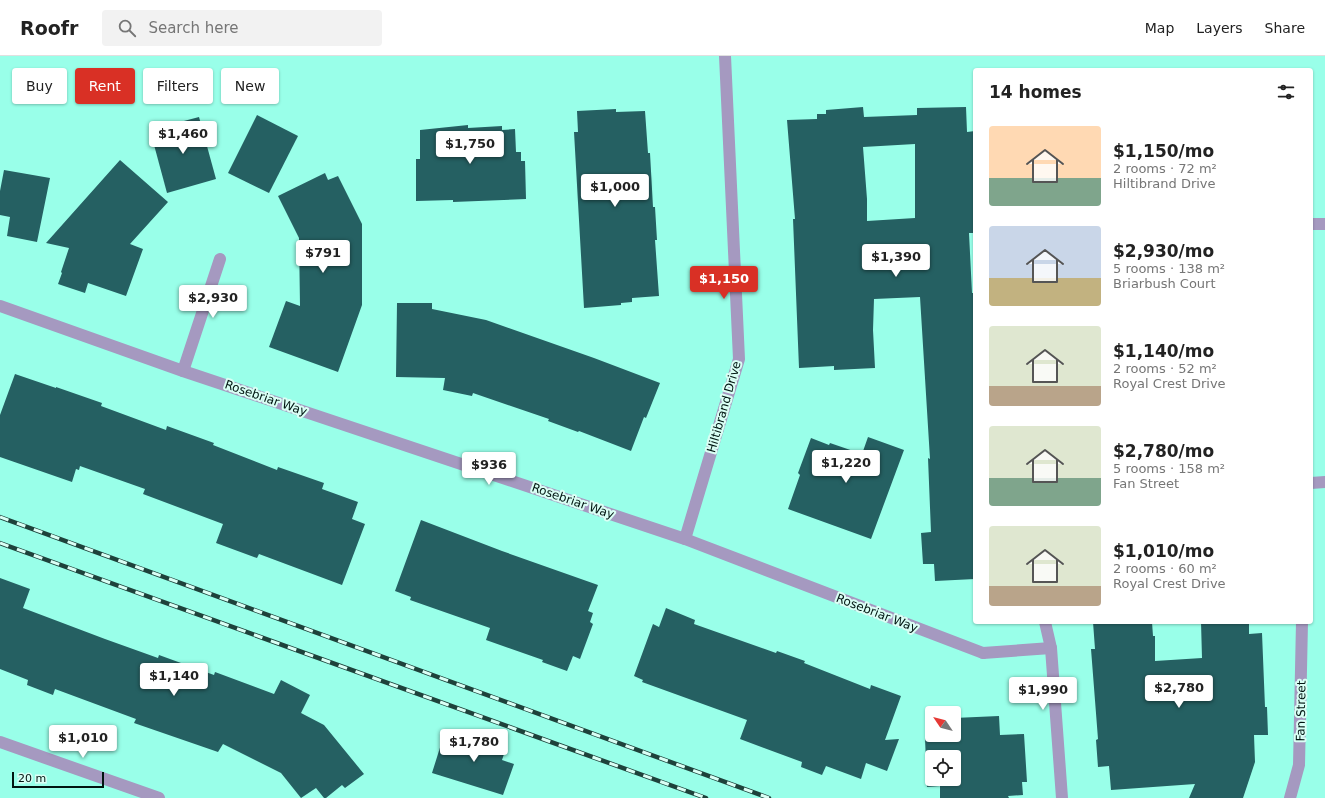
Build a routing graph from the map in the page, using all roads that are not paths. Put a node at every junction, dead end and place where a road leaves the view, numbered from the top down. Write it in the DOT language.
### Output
graph roads {
  1 [pos="725,56"];
  2 [pos="1313,224"];
  3 [pos="1325,224"];
  4 [pos="220,260"];
  5 [pos="0,306"];
  6 [pos="183,371"];
  7 [pos="1325,482"];
  8 [pos="1313,483"];
  9 [pos="685,539"];
  10 [pos="1045,624"];
  11 [pos="1302,624"];
  12 [pos="1051,648"];
  13 [pos="0,742"];
  14 [pos="159,798"];
  15 [pos="1062,798"];
  16 [pos="1290,798"];
  1 -- 9 [label="street, Hiltibrand Drive"];
  2 -- 3 [label="street"];
  4 -- 6 [label="street"];
  5 -- 6 [label="street, Rosebriar Way"];
  6 -- 9 [label="street, Rosebriar Way"];
  7 -- 8 [label="street"];
  9 -- 12 [label="street, Rosebriar Way"];
  10 -- 12 [label="street"];
  11 -- 16 [label="street, Fan Street"];
  12 -- 15 [label="street"];
  13 -- 14 [label="street"];
}
